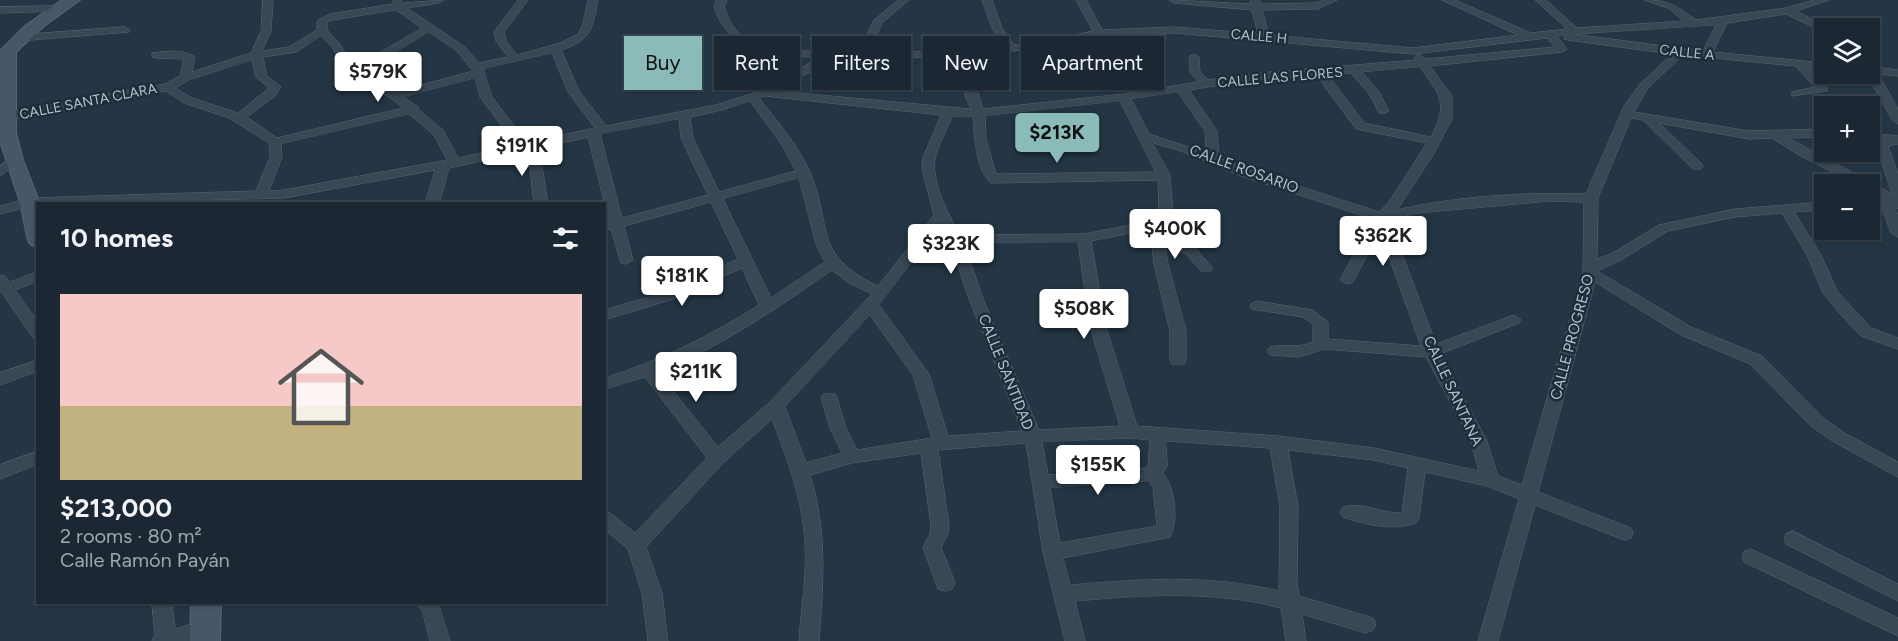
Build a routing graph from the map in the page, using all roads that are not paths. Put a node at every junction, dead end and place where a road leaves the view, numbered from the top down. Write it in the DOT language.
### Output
graph roads {
  1 [pos="8,0"];
  2 [pos="73,0"];
  3 [pos="268,0"];
  4 [pos="439,0"];
  5 [pos="523,0"];
  6 [pos="592,0"];
  7 [pos="722,0"];
  8 [pos="904,0"];
  9 [pos="987,0"];
  10 [pos="1081,0"];
  11 [pos="1174,0"];
  12 [pos="1447,0"];
  13 [pos="1540,0"];
  14 [pos="1649,0"];
  15 [pos="1777,0"];
  16 [pos="1824,0"];
  17 [pos="1325,1"];
  18 [pos="398,2"];
  19 [pos="1255,3"];
  20 [pos="1673,3"];
  21 [pos="0,5"];
  22 [pos="58,9"];
  23 [pos="1793,9"];
  24 [pos="0,10"];
  25 [pos="1723,21"];
  26 [pos="1693,22"];
  27 [pos="1814,23"];
  28 [pos="429,28"];
  29 [pos="125,30"];
  30 [pos="1575,31"];
  31 [pos="322,32"];
  32 [pos="1099,33"];
  33 [pos="1550,34"];
  34 [pos="871,36"];
  35 [pos="1264,36"];
  36 [pos="1529,36"];
  37 [pos="19,38"];
  38 [pos="555,48"];
  39 [pos="1011,48"];
  40 [pos="1413,51"];
  41 [pos="1680,52"];
  42 [pos="812,54"];
  43 [pos="1707,54"];
  44 [pos="156,55"];
  45 [pos="256,55"];
  46 [pos="1194,57"];
  47 [pos="514,58"];
  48 [pos="1425,63"];
  49 [pos="1799,64"];
  50 [pos="1814,65"];
  51 [pos="812,66"];
  52 [pos="478,70"];
  53 [pos="1354,70"];
  54 [pos="1880,70"];
  55 [pos="1321,73"];
  56 [pos="1898,73"];
  57 [pos="352,74"];
  58 [pos="185,78"];
  59 [pos="1205,84"];
  60 [pos="1878,84"];
  61 [pos="168,87"];
  62 [pos="3,89"];
  63 [pos="1182,89"];
  64 [pos="971,90"];
  65 [pos="1796,94"];
  66 [pos="758,95"];
  67 [pos="395,96"];
  68 [pos="1124,97"];
  69 [pos="414,110"];
  70 [pos="1383,111"];
  71 [pos="948,112"];
  72 [pos="979,112"];
  73 [pos="1627,114"];
  74 [pos="684,115"];
  75 [pos="1646,117"];
  76 [pos="238,118"];
  77 [pos="1898,120"];
  78 [pos="5,128"];
  79 [pos="598,131"];
  80 [pos="1814,133"];
  81 [pos="1776,135"];
  82 [pos="1145,137"];
  83 [pos="1880,137"];
  84 [pos="1898,139"];
  85 [pos="1435,141"];
  86 [pos="275,142"];
  87 [pos="529,147"];
  88 [pos="1213,158"];
  89 [pos="14,160"];
  90 [pos="448,164"];
  91 [pos="1697,166"];
  92 [pos="0,172"];
  93 [pos="804,173"];
  94 [pos="1846,174"];
  95 [pos="1164,176"];
  96 [pos="1897,188"];
  97 [pos="1880,194"];
  98 [pos="260,196"];
  99 [pos="714,196"];
  100 [pos="1591,198"];
  101 [pos="239,200"];
  102 [pos="30,202"];
  103 [pos="433,202"];
  104 [pos="541,202"];
  105 [pos="1894,204"];
  106 [pos="1814,207"];
  107 [pos="1785,208"];
  108 [pos="0,210"];
  109 [pos="941,215"];
  110 [pos="1381,217"];
  111 [pos="610,226"];
  112 [pos="1157,230"];
  113 [pos="36,231"];
  114 [pos="1898,232"];
  115 [pos="1084,238"];
  116 [pos="956,239"];
  117 [pos="626,261"];
  118 [pos="746,261"];
  119 [pos="833,263"];
  120 [pos="1206,268"];
  121 [pos="1590,270"];
  122 [pos="36,276"];
  123 [pos="1347,280"];
  124 [pos="4,284"];
  125 [pos="875,298"];
  126 [pos="1257,306"];
  127 [pos="768,308"];
  128 [pos="606,314"];
  129 [pos="1514,320"];
  130 [pos="36,331"];
  131 [pos="1321,344"];
  132 [pos="1898,344"];
  133 [pos="1275,351"];
  134 [pos="1431,352"];
  135 [pos="1178,360"];
  136 [pos="36,366"];
  137 [pos="648,370"];
  138 [pos="0,379"];
  139 [pos="606,383"];
  140 [pos="829,398"];
  141 [pos="776,406"];
  142 [pos="1130,432"];
  143 [pos="1158,434"];
  144 [pos="1033,436"];
  145 [pos="1278,442"];
  146 [pos="935,444"];
  147 [pos="852,456"];
  148 [pos="36,458"];
  149 [pos="717,458"];
  150 [pos="1417,464"];
  151 [pos="1898,470"];
  152 [pos="800,471"];
  153 [pos="0,472"];
  154 [pos="1153,474"];
  155 [pos="1490,480"];
  156 [pos="1041,482"];
  157 [pos="1530,496"];
  158 [pos="1348,512"];
  159 [pos="606,522"];
  160 [pos="1624,533"];
  161 [pos="1793,539"];
  162 [pos="636,545"];
  163 [pos="1053,552"];
  164 [pos="1751,556"];
  165 [pos="945,583"];
  166 [pos="1898,593"];
  167 [pos="1063,594"];
  168 [pos="1290,602"];
  169 [pos="162,604"];
  170 [pos="429,604"];
  171 [pos="206,624"];
  172 [pos="1366,624"];
  173 [pos="1898,627"];
  174 [pos="165,641"];
  175 [pos="440,641"];
  176 [pos="658,641"];
  177 [pos="809,641"];
  178 [pos="1075,641"];
  179 [pos="1296,641"];
  180 [pos="1488,641"];
  1 -- 21 [label="street"];
  2 -- 22 [label="street"];
  3 -- 45 [label="street"];
  4 -- 18 [label="street"];
  5 -- 47 [label="street"];
  6 -- 38 [label="street"];
  7 -- 42 [label="street, CALLE H"];
  8 -- 34 [label="street"];
  9 -- 39 [label="street"];
  10 -- 32 [label="street"];
  11 -- 19 [label="street"];
  12 -- 36 [label="street"];
  13 -- 30 [label="street"];
  14 -- 20 [label="street"];
  15 -- 23 [label="street"];
  16 -- 23 [label="street, CALLE H"];
  17 -- 19 [label="street"];
  18 -- 28 [label="street"];
  18 -- 31 [label="street"];
  19 -- 35 [label="street"];
  20 -- 26 [label="street"];
  22 -- 24 [label="street"];
  22 -- 37 [label="street"];
  23 -- 25 [label="street, CALLE H"];
  23 -- 27 [label="street"];
  25 -- 26 [label="street, CALLE H"];
  25 -- 43 [label="street"];
  26 -- 30 [label="street, CALLE H"];
  28 -- 52 [label="street"];
  28 -- 57 [label="street"];
  29 -- 37 [label="street"];
  30 -- 33 [label="street, CALLE H"];
  31 -- 45 [label="street"];
  31 -- 57 [label="street"];
  32 -- 35 [label="street, CALLE H"];
  32 -- 39 [label="street, CALLE H"];
  33 -- 36 [label="street, CALLE H"];
  33 -- 41 [label="street, CALLE A"];
  33 -- 48 [label="street, CALLE LAS FLORES"];
  35 -- 40 [label="street, CALLE H"];
  36 -- 40 [label="street, CALLE H"];
  37 -- 62 [label="street"];
  38 -- 47 [label="street"];
  38 -- 79 [label="street"];
  40 -- 48 [label="street"];
  41 -- 43 [label="street, CALLE A"];
  41 -- 73 [label="street, CALLE PROGRESO"];
  43 -- 49 [label="street, CALLE A"];
  44 -- 58 [label="street"];
  45 -- 58 [label="street"];
  45 -- 76 [label="street"];
  46 -- 59 [label="street"];
  47 -- 52 [label="street"];
  48 -- 53 [label="street, CALLE LAS FLORES"];
  48 -- 85 [label="street"];
  49 -- 50 [label="street, CALLE A"];
  49 -- 65 [label="street"];
  51 -- 66 [label="street"];
  52 -- 67 [label="street"];
  52 -- 87 [label="street"];
  53 -- 55 [label="street, CALLE LAS FLORES"];
  53 -- 70 [label="street"];
  54 -- 56 [label="street"];
  55 -- 59 [label="street, CALLE LAS FLORES"];
  55 -- 85 [label="street"];
  57 -- 67 [label="street"];
  58 -- 61 [label="street"];
  59 -- 63 [label="street, CALLE LAS FLORES"];
  60 -- 77 [label="street"];
  61 -- 76 [label="street, CALLE SANTA CLARA"];
  61 -- 78 [label="street, CALLE SANTA CLARA"];
  62 -- 78 [label="street"];
  63 -- 68 [label="street, CALLE LAS FLORES"];
  63 -- 88 [label="street"];
  64 -- 72 [label="street"];
  66 -- 71 [label="street, CALLE LAS FLORES"];
  66 -- 74 [label="street"];
  66 -- 93 [label="street"];
  67 -- 69 [label="street"];
  68 -- 72 [label="street, CALLE LAS FLORES"];
  68 -- 82 [label="street"];
  69 -- 86 [label="street"];
  69 -- 90 [label="street"];
  71 -- 72 [label="street, CALLE LAS FLORES"];
  71 -- 109 [label="street, CALLE SANTIDAD"];
  72 -- 95 [label="street"];
  73 -- 75 [label="street"];
  73 -- 100 [label="street, CALLE PROGRESO"];
  74 -- 79 [label="street"];
  74 -- 99 [label="street"];
  75 -- 81 [label="street"];
  75 -- 91 [label="street"];
  76 -- 86 [label="street, CALLE SANTA CLARA"];
  78 -- 89 [label="street"];
  79 -- 87 [label="street"];
  79 -- 111 [label="street"];
  80 -- 81 [label="street"];
  81 -- 94 [label="street"];
  82 -- 88 [label="street, CALLE ROSARIO"];
  82 -- 95 [label="street"];
  83 -- 84 [label="street"];
  84 -- 96 [label="street"];
  85 -- 110 [label="street"];
  86 -- 98 [label="street"];
  87 -- 90 [label="street"];
  87 -- 104 [label="street"];
  88 -- 110 [label="street, CALLE ROSARIO"];
  89 -- 92 [label="street"];
  89 -- 102 [label="street"];
  90 -- 98 [label="street"];
  90 -- 103 [label="street"];
  93 -- 99 [label="street"];
  93 -- 119 [label="street"];
  95 -- 112 [label="street"];
  97 -- 105 [label="street"];
  98 -- 101 [label="street"];
  99 -- 111 [label="street"];
  99 -- 118 [label="street"];
  100 -- 110 [label="street, CALLE ROSARIO"];
  100 -- 121 [label="street, CALLE PROGRESO"];
  101 -- 102 [label="street"];
  102 -- 108 [label="street"];
  102 -- 113 [label="street"];
  105 -- 114 [label="street"];
  106 -- 107 [label="street"];
  107 -- 121 [label="street"];
  107 -- 132 [label="street"];
  109 -- 116 [label="street, CALLE SANTIDAD"];
  109 -- 125 [label="street"];
  110 -- 123 [label="street"];
  110 -- 134 [label="street, CALLE SANTANA"];
  111 -- 117 [label="street"];
  112 -- 115 [label="street"];
  112 -- 120 [label="street"];
  112 -- 135 [label="street"];
  115 -- 116 [label="street"];
  115 -- 142 [label="street"];
  116 -- 144 [label="street, CALLE SANTIDAD"];
  118 -- 127 [label="street"];
  118 -- 128 [label="street"];
  119 -- 125 [label="street"];
  119 -- 127 [label="street"];
  121 -- 151 [label="street"];
  121 -- 157 [label="street, CALLE PROGRESO"];
  122 -- 124 [label="street"];
  124 -- 130 [label="street"];
  125 -- 141 [label="street"];
  125 -- 146 [label="street"];
  126 -- 131 [label="street"];
  127 -- 137 [label="street"];
  129 -- 134 [label="street"];
  131 -- 133 [label="street"];
  131 -- 134 [label="street"];
  134 -- 155 [label="street, CALLE SANTANA"];
  136 -- 138 [label="street"];
  137 -- 139 [label="street"];
  137 -- 149 [label="street"];
  140 -- 147 [label="street"];
  141 -- 149 [label="street"];
  141 -- 152 [label="street"];
  142 -- 143 [label="street"];
  142 -- 144 [label="street"];
  143 -- 145 [label="street"];
  143 -- 154 [label="street"];
  144 -- 146 [label="street"];
  144 -- 156 [label="street, CALLE SANTIDAD"];
  145 -- 150 [label="street"];
  145 -- 168 [label="street"];
  146 -- 147 [label="street"];
  146 -- 165 [label="street"];
  147 -- 152 [label="street"];
  148 -- 153 [label="street"];
  149 -- 162 [label="street"];
  150 -- 155 [label="street"];
  150 -- 158 [label="street"];
  152 -- 177 [label="street"];
  154 -- 156 [label="street"];
  154 -- 163 [label="street"];
  155 -- 157 [label="street"];
  156 -- 163 [label="street, CALLE SANTIDAD"];
  157 -- 160 [label="street"];
  157 -- 180 [label="street, CALLE PROGRESO"];
  159 -- 162 [label="street"];
  161 -- 166 [label="street"];
  162 -- 176 [label="street"];
  163 -- 167 [label="street, CALLE SANTIDAD"];
  164 -- 173 [label="street"];
  167 -- 168 [label="street"];
  167 -- 178 [label="street, CALLE SANTIDAD"];
  168 -- 172 [label="street"];
  168 -- 179 [label="street"];
  169 -- 174 [label="street"];
  170 -- 175 [label="street"];
  171 -- 174 [label="street"];
}
